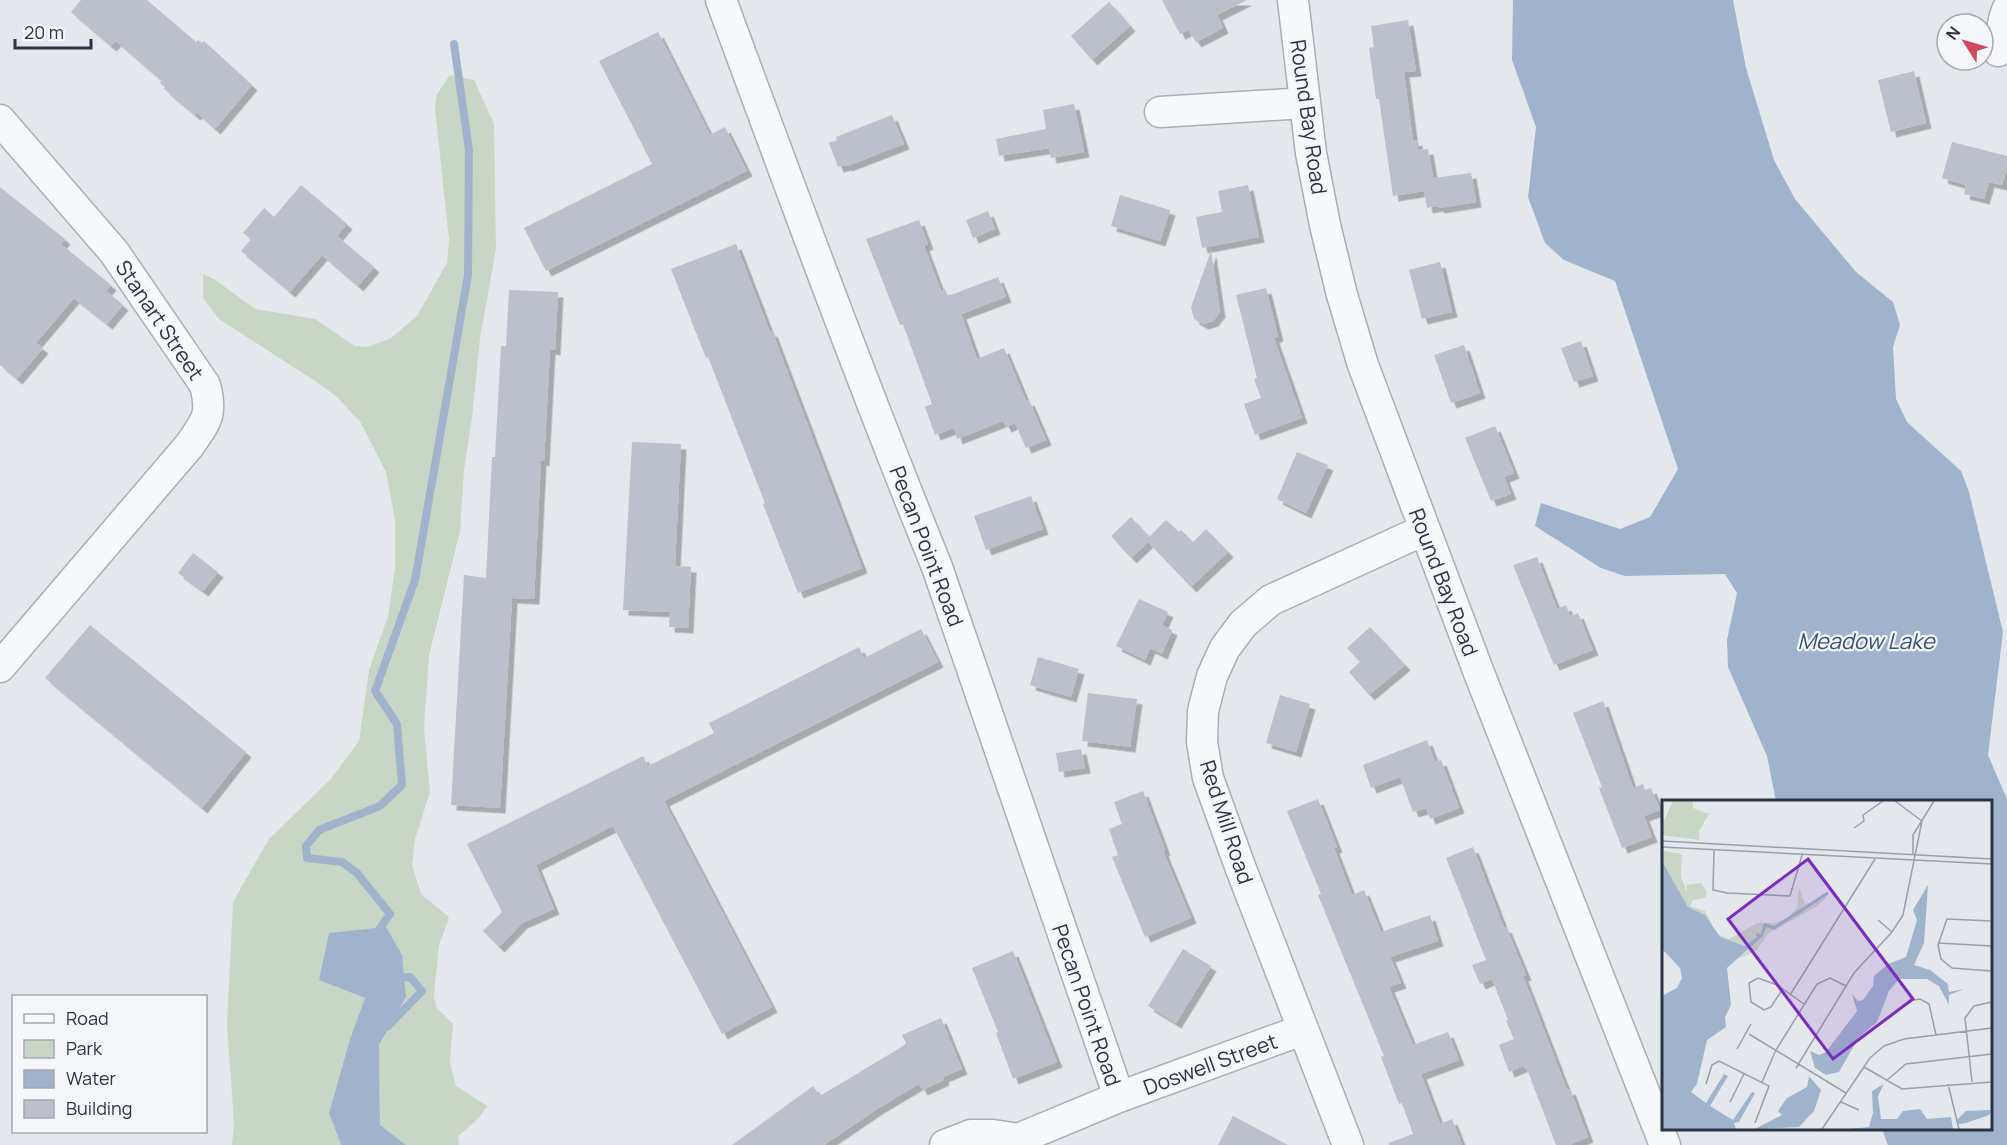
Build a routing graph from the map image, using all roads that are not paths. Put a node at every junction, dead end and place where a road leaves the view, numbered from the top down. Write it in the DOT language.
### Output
graph roads {
  1 [pos="721,0"];
  2 [pos="1293,0"];
  3 [pos="2007,10"];
  4 [pos="1998,51"];
  5 [pos="1305,102"];
  6 [pos="1160,112"];
  7 [pos="0,120"];
  8 [pos="1424,530"];
  9 [pos="0,668"];
  10 [pos="1302,1030"];
  11 [pos="1119,1097"];
  12 [pos="1019,1142"];
  13 [pos="945,1145"];
  14 [pos="1347,1145"];
  15 [pos="1665,1145"];
  1 -- 11 [label="street, Pecan Point Road"];
  2 -- 5 [label="street, Round Bay Road"];
  3 -- 4 [label="street"];
  5 -- 6 [label="street"];
  5 -- 8 [label="street, Round Bay Road"];
  7 -- 9 [label="street, Stanart Street"];
  8 -- 10 [label="street, Red Mill Road"];
  8 -- 15 [label="street, Round Bay Road"];
  10 -- 11 [label="street, Doswell Street"];
  10 -- 14 [label="street, Red Mill Road"];
  11 -- 12 [label="street, Doswell Street"];
  12 -- 13 [label="street, Doswell Street"];
}
